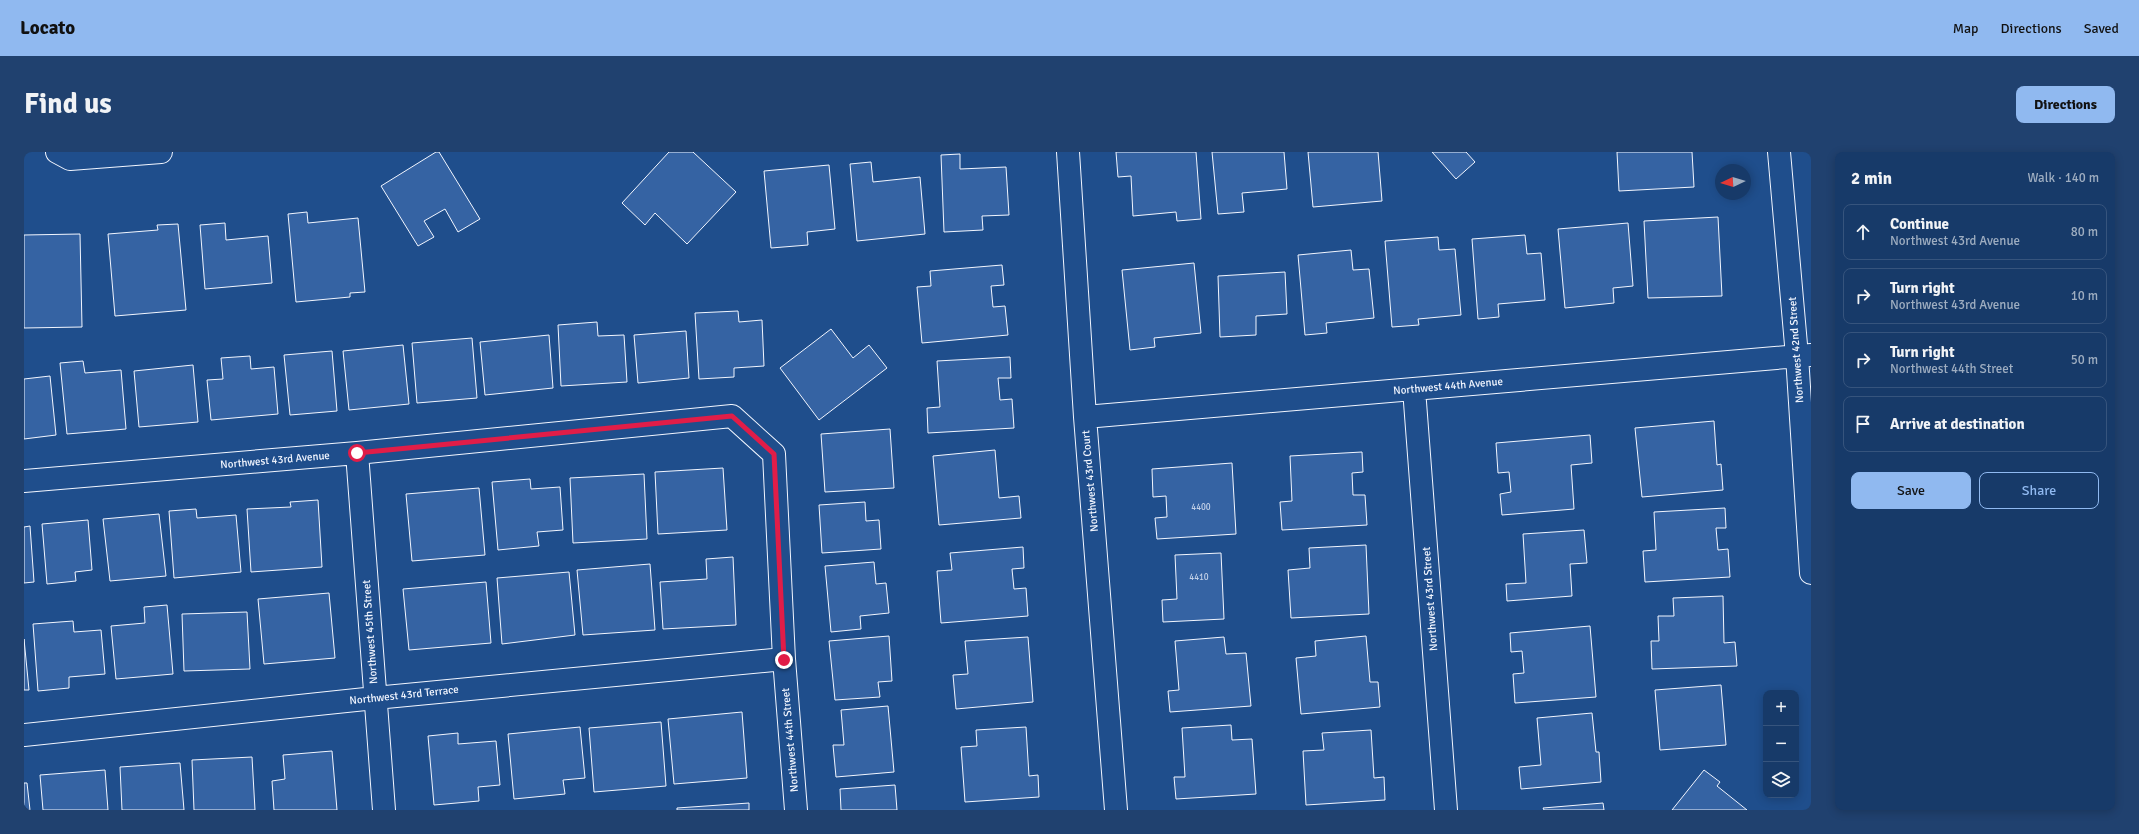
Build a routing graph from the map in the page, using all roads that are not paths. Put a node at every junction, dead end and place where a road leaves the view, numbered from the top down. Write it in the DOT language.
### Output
graph roads {
  1 [pos="57,152"];
  2 [pos="161,152"];
  3 [pos="1068,152"];
  4 [pos="1779,152"];
  5 [pos="1804,355"];
  6 [pos="1414,389"];
  7 [pos="1085,417"];
  8 [pos="357,453"];
  9 [pos="774,454"];
  10 [pos="24,481"];
  11 [pos="1811,573"];
  12 [pos="784,660"];
  13 [pos="375,698"];
  14 [pos="24,735"];
  15 [pos="384,810"];
  16 [pos="796,810"];
  17 [pos="1116,810"];
  18 [pos="1446,810"];
  1 -- 2 [label="street"];
  3 -- 7 [label="street, Northwest 43rd Court"];
  4 -- 5 [label="street, Northwest 42nd Street"];
  5 -- 6 [label="street, Northwest 44th Avenue"];
  5 -- 11 [label="street, Northwest 42nd Street"];
  6 -- 7 [label="street, Northwest 44th Avenue"];
  6 -- 18 [label="street, Northwest 43rd Street"];
  7 -- 17 [label="street, Northwest 43rd Court"];
  8 -- 9 [label="street, Northwest 43rd Avenue"];
  8 -- 10 [label="street, Northwest 43rd Avenue"];
  8 -- 13 [label="street, Northwest 45th Street"];
  9 -- 12 [label="street, Northwest 44th Street"];
  12 -- 13 [label="street, Northwest 43rd Terrace"];
  12 -- 16 [label="street, Northwest 44th Street"];
  13 -- 14 [label="street, Northwest 43rd Terrace"];
  13 -- 15 [label="street, Northwest 45th Street"];
}
